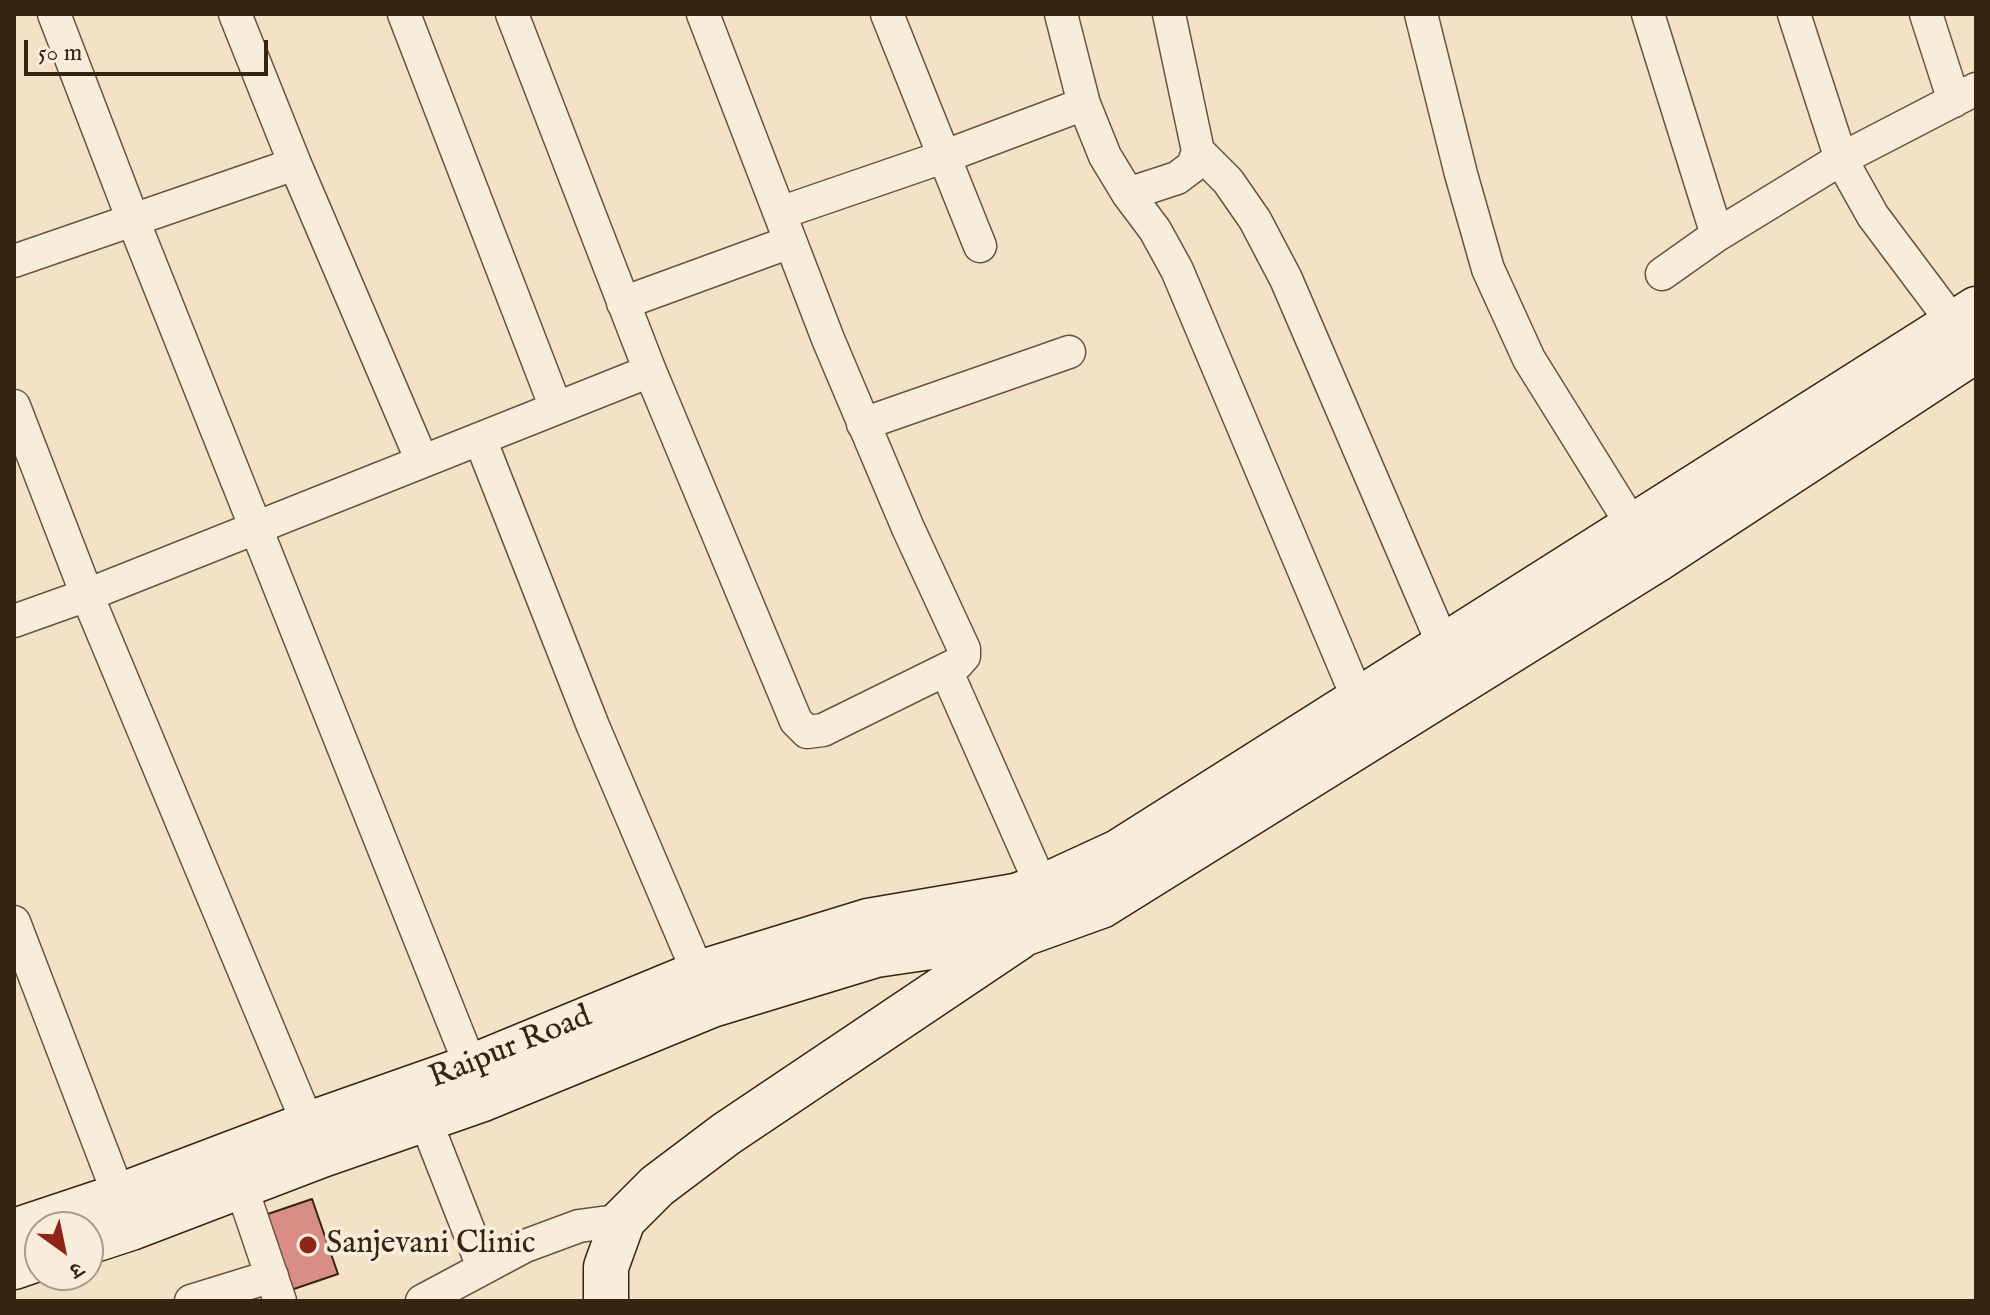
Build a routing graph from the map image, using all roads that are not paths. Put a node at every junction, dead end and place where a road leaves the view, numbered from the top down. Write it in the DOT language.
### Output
graph roads {
  1 [pos="54,14"];
  2 [pos="235,14"];
  3 [pos="404,14"];
  4 [pos="512,14"];
  5 [pos="703,14"];
  6 [pos="887,14"];
  7 [pos="1061,14"];
  8 [pos="1169,14"];
  9 [pos="1421,14"];
  10 [pos="1648,14"];
  11 [pos="1794,14"];
  12 [pos="1926,14"];
  13 [pos="1965,95"];
  14 [pos="1084,104"];
  15 [pos="1198,151"];
  16 [pos="943,157"];
  17 [pos="1841,159"];
  18 [pos="295,164"];
  19 [pos="1128,194"];
  20 [pos="133,220"];
  21 [pos="785,227"];
  22 [pos="1717,235"];
  23 [pos="980,246"];
  24 [pos="14,261"];
  25 [pos="1662,274"];
  26 [pos="623,303"];
  27 [pos="1970,333"];
  28 [pos="1069,352"];
  29 [pos="650,371"];
  30 [pos="14,406"];
  31 [pos="556,408"];
  32 [pos="863,424"];
  33 [pos="480,439"];
  34 [pos="422,461"];
  35 [pos="256,528"];
  36 [pos="1644,543"];
  37 [pos="87,595"];
  38 [pos="14,621"];
  39 [pos="1452,664"];
  40 [pos="946,670"];
  41 [pos="1366,718"];
  42 [pos="1034,910"];
  43 [pos="14,922"];
  44 [pos="705,989"];
  45 [pos="471,1067"];
  46 [pos="419,1104"];
  47 [pos="315,1140"];
  48 [pos="241,1186"];
  49 [pos="125,1212"];
  50 [pos="623,1220"];
  51 [pos="104,1229"];
  52 [pos="14,1231"];
  53 [pos="474,1282"];
  54 [pos="276,1288"];
  55 [pos="191,1301"];
  56 [pos="422,1301"];
  57 [pos="606,1301"];
  1 -- 20 [label="street"];
  2 -- 18 [label="street"];
  3 -- 31 [label="street"];
  4 -- 26 [label="street"];
  5 -- 21 [label="street"];
  6 -- 16 [label="street"];
  7 -- 14 [label="street"];
  8 -- 15 [label="street"];
  9 -- 36 [label="street"];
  10 -- 22 [label="street"];
  11 -- 17 [label="street"];
  12 -- 13 [label="street"];
  13 -- 17 [label="street"];
  14 -- 16 [label="street"];
  14 -- 19 [label="street"];
  15 -- 19 [label="street"];
  15 -- 39 [label="street"];
  16 -- 21 [label="street"];
  16 -- 23 [label="street"];
  17 -- 22 [label="street"];
  17 -- 27 [label="street"];
  18 -- 20 [label="street"];
  18 -- 34 [label="street"];
  19 -- 41 [label="street"];
  20 -- 24 [label="street"];
  20 -- 35 [label="street"];
  21 -- 26 [label="street"];
  21 -- 32 [label="street"];
  22 -- 25 [label="street"];
  26 -- 29 [label="street"];
  27 -- 36 [label="main road"];
  28 -- 32 [label="street"];
  29 -- 31 [label="street"];
  29 -- 40 [label="street"];
  30 -- 37 [label="street"];
  31 -- 33 [label="street"];
  32 -- 40 [label="street"];
  33 -- 34 [label="street"];
  33 -- 44 [label="street"];
  34 -- 35 [label="street"];
  35 -- 37 [label="street"];
  35 -- 45 [label="street"];
  36 -- 39 [label="main road"];
  37 -- 38 [label="street"];
  37 -- 47 [label="street"];
  39 -- 41 [label="main road"];
  40 -- 42 [label="street"];
  41 -- 42 [label="main road"];
  42 -- 44 [label="main road, Raipur Road"];
  42 -- 50 [label="main road"];
  43 -- 49 [label="street"];
  44 -- 45 [label="main road, Raipur Road"];
  44 -- 46 [label="main road, Raipur Road"];
  45 -- 46 [label="main road, Raipur Road"];
  46 -- 47 [label="main road, Raipur Road"];
  46 -- 53 [label="street"];
  47 -- 48 [label="main road, Raipur Road"];
  47 -- 49 [label="main road, Raipur Road"];
  48 -- 49 [label="main road, Raipur Road"];
  48 -- 54 [label="street"];
  49 -- 51 [label="main road, Raipur Road"];
  49 -- 52 [label="main road, Raipur Road"];
  50 -- 53 [label="street"];
  50 -- 57 [label="main road"];
  53 -- 56 [label="street"];
  54 -- 55 [label="street"];
}
